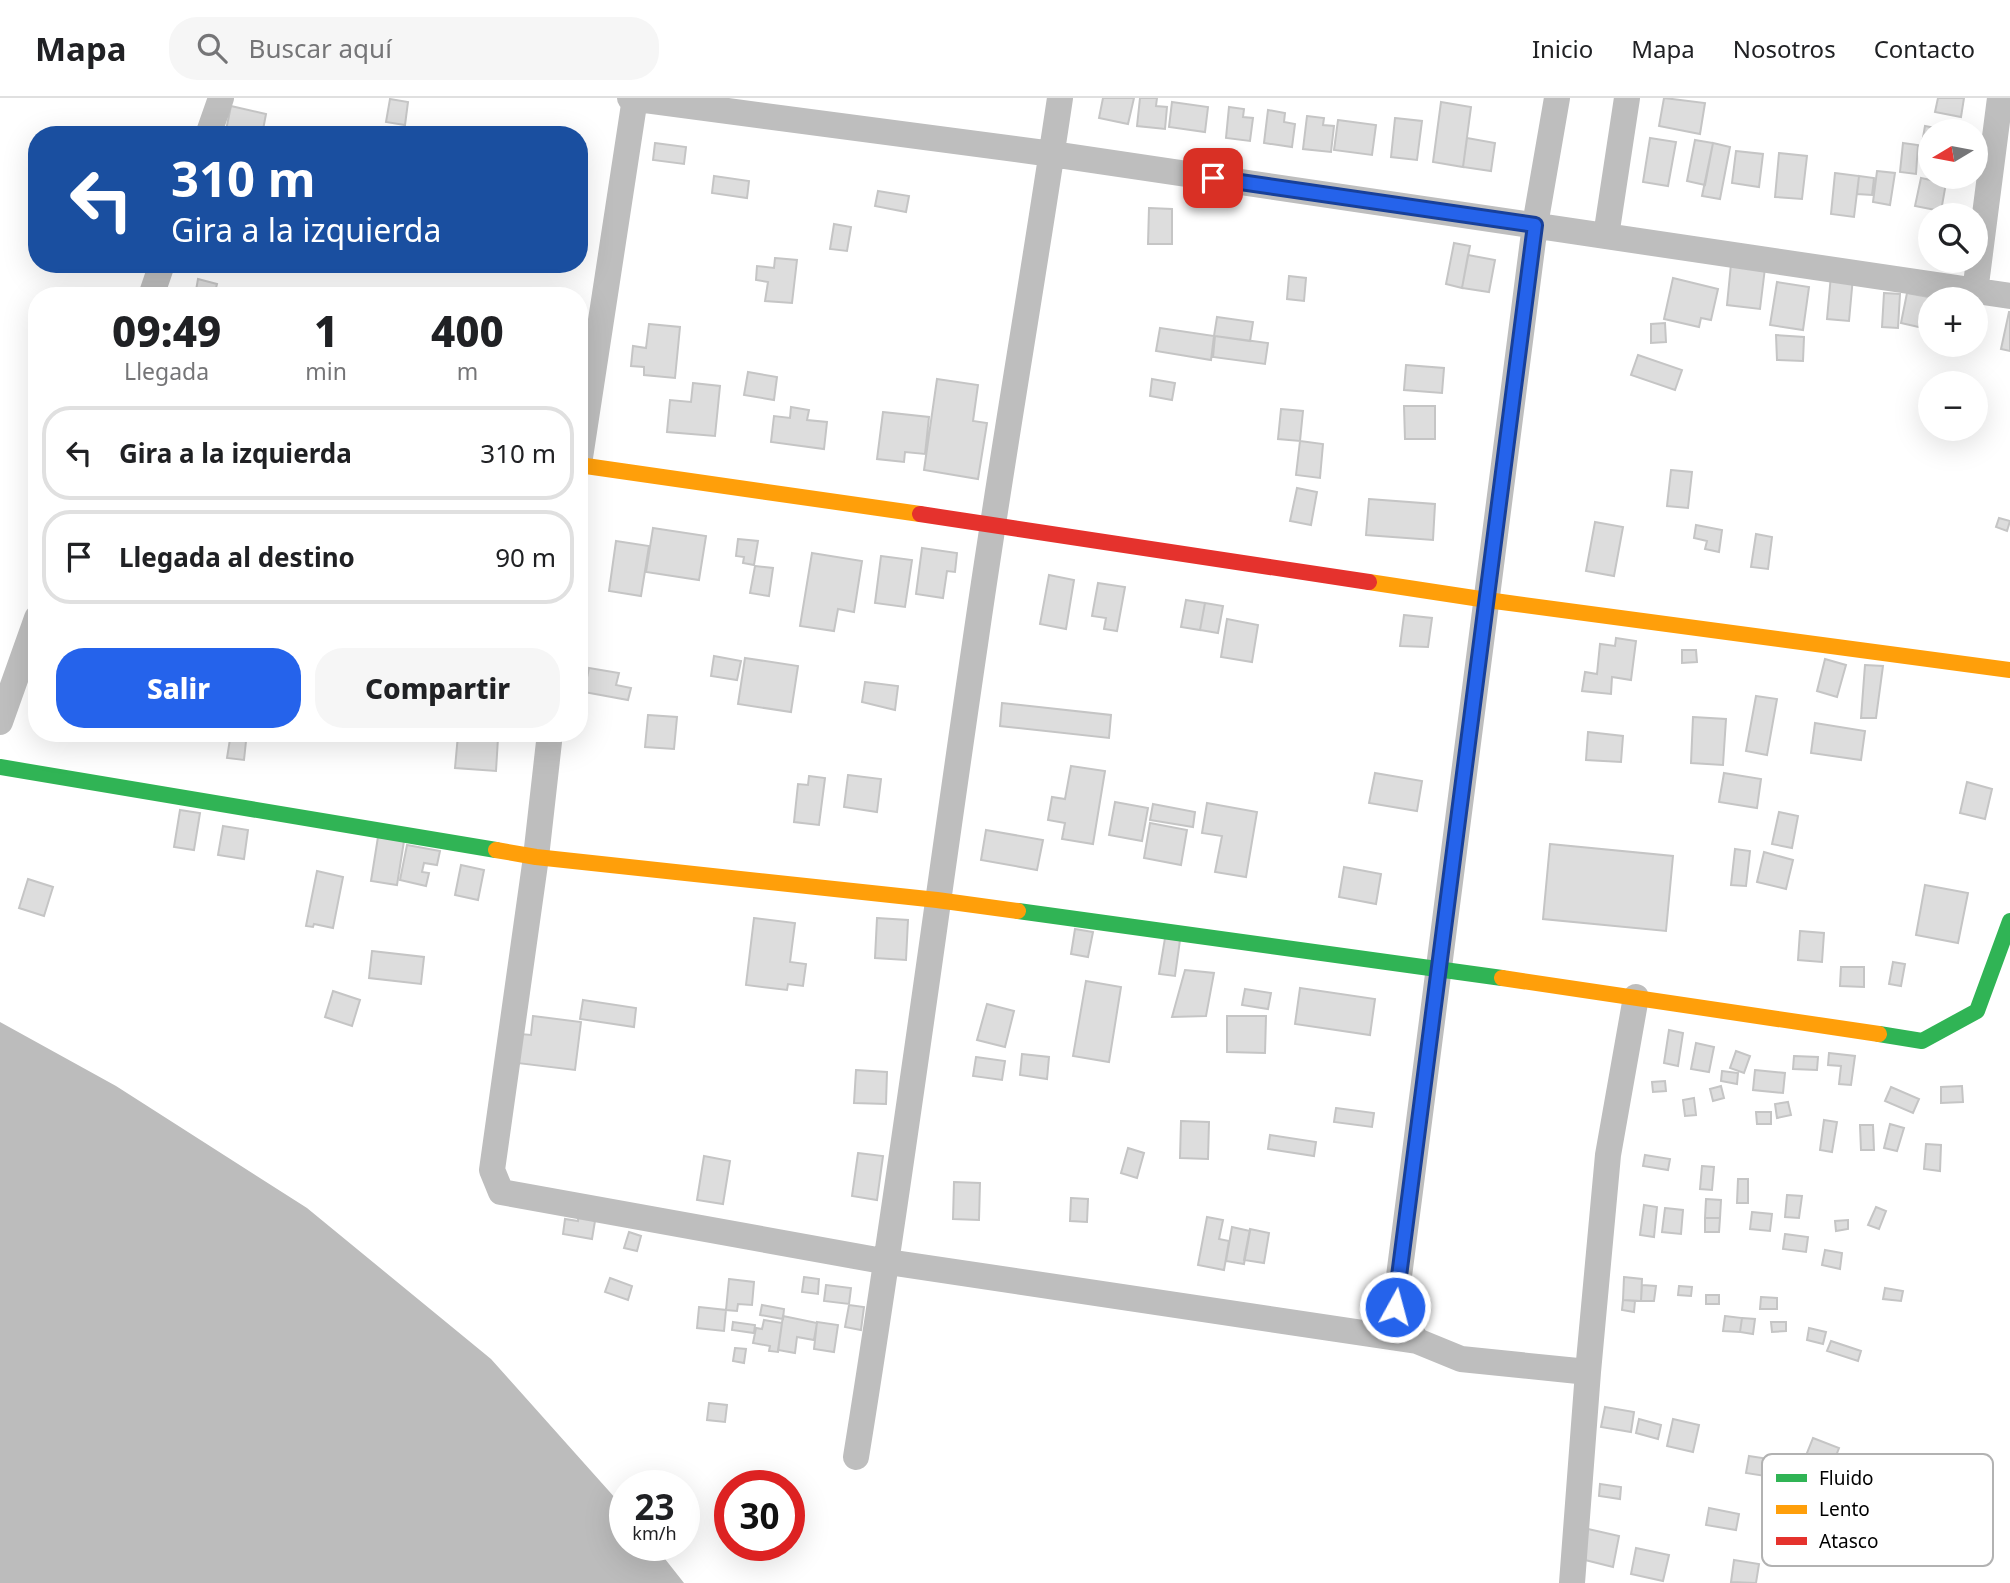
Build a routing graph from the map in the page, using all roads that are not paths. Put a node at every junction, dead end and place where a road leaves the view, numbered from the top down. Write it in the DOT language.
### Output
graph roads {
  1 [pos="221,98"];
  2 [pos="633,98"];
  3 [pos="1060,98"];
  4 [pos="1557,98"];
  5 [pos="1627,98"];
  6 [pos="2000,98"];
  7 [pos="211,126"];
  8 [pos="1052,154"];
  9 [pos="1535,225"];
  10 [pos="1606,236"];
  11 [pos="1942,287"];
  12 [pos="1976,287"];
  13 [pos="1988,293"];
  14 [pos="2010,296"];
  15 [pos="588,404"];
  16 [pos="588,466"];
  17 [pos="992,524"];
  18 [pos="1487,600"];
  19 [pos="28,643"];
  20 [pos="2010,670"];
  21 [pos="0,722"];
  22 [pos="549,742"];
  23 [pos="0,767"];
  24 [pos="536,857"];
  25 [pos="937,900"];
  26 [pos="2010,921"];
  27 [pos="1438,972"];
  28 [pos="1636,998"];
  29 [pos="888,1262"];
  30 [pos="1417,1341"];
  31 [pos="1588,1372"];
  32 [pos="856,1457"];
  33 [pos="1572,1583"];
  1 -- 7 [label="street"];
  2 -- 8 [label="street"];
  2 -- 15 [label="street"];
  3 -- 8 [label="street"];
  4 -- 9 [label="street"];
  5 -- 10 [label="street"];
  6 -- 12 [label="street"];
  8 -- 9 [label="street"];
  8 -- 17 [label="street"];
  9 -- 10 [label="street"];
  9 -- 18 [label="street"];
  10 -- 11 [label="street"];
  13 -- 14 [label="street"];
  16 -- 17 [label="street"];
  17 -- 18 [label="street"];
  17 -- 25 [label="street"];
  18 -- 20 [label="street"];
  18 -- 27 [label="street"];
  19 -- 21 [label="street"];
  22 -- 24 [label="street"];
  23 -- 24 [label="street"];
  24 -- 25 [label="street"];
  24 -- 29 [label="street"];
  25 -- 27 [label="street"];
  25 -- 29 [label="street"];
  26 -- 28 [label="street"];
  27 -- 28 [label="street"];
  27 -- 30 [label="street"];
  28 -- 31 [label="street"];
  29 -- 30 [label="street"];
  29 -- 32 [label="street"];
  30 -- 31 [label="street"];
  31 -- 33 [label="street"];
}
